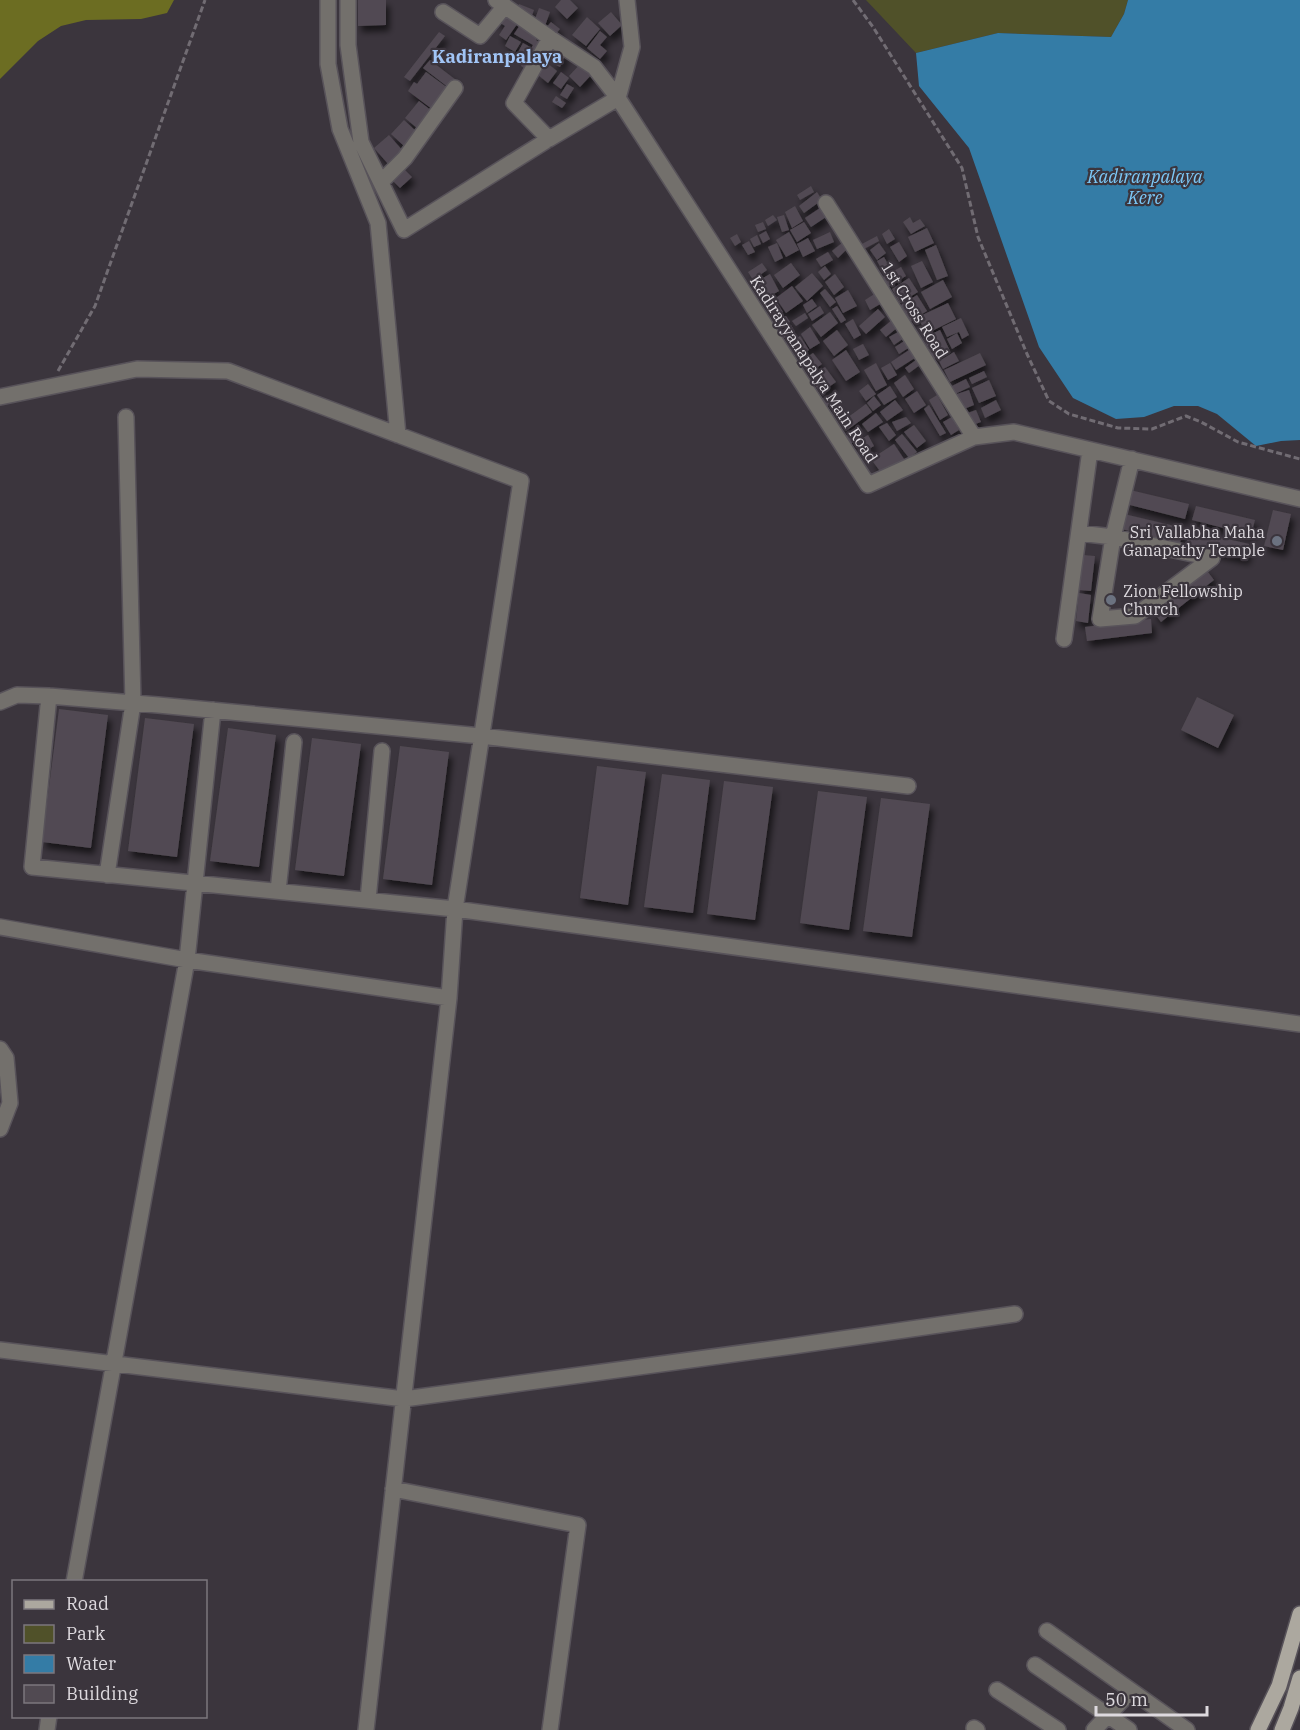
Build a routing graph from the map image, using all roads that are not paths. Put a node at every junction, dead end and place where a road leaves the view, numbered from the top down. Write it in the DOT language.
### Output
graph roads {
  1 [pos="328,0"];
  2 [pos="348,0"];
  3 [pos="627,0"];
  4 [pos="501,3"];
  5 [pos="443,12"];
  6 [pos="550,38"];
  7 [pos="455,88"];
  8 [pos="618,98"];
  9 [pos="549,139"];
  10 [pos="381,182"];
  11 [pos="825,203"];
  12 [pos="0,397"];
  13 [pos="126,417"];
  14 [pos="398,435"];
  15 [pos="974,437"];
  16 [pos="1090,450"];
  17 [pos="1132,459"];
  18 [pos="1300,499"];
  19 [pos="1078,533"];
  20 [pos="1113,537"];
  21 [pos="1064,639"];
  22 [pos="49,696"];
  23 [pos="0,702"];
  24 [pos="133,703"];
  25 [pos="213,710"];
  26 [pos="482,736"];
  27 [pos="294,742"];
  28 [pos="382,751"];
  29 [pos="908,786"];
  30 [pos="107,875"];
  31 [pos="195,883"];
  32 [pos="278,891"];
  33 [pos="368,900"];
  34 [pos="455,909"];
  35 [pos="0,927"];
  36 [pos="187,960"];
  37 [pos="449,998"];
  38 [pos="1300,1024"];
  39 [pos="0,1049"];
  40 [pos="0,1129"];
  41 [pos="1015,1314"];
  42 [pos="0,1350"];
  43 [pos="114,1363"];
  44 [pos="404,1399"];
  45 [pos="393,1489"];
  46 [pos="74,1580"];
  47 [pos="1300,1614"];
  48 [pos="1047,1631"];
  49 [pos="1035,1665"];
  50 [pos="1300,1678"];
  51 [pos="997,1690"];
  52 [pos="1131,1691"];
  53 [pos="1108,1715"];
  54 [pos="366,1730"];
  55 [pos="550,1730"];
  56 [pos="1058,1730"];
  57 [pos="1094,1730"];
  58 [pos="1129,1730"];
  59 [pos="1187,1730"];
  60 [pos="1258,1730"];
  61 [pos="1282,1730"];
  1 -- 14 [label="street"];
  2 -- 10 [label="street"];
  3 -- 8 [label="street"];
  4 -- 5 [label="street"];
  4 -- 6 [label="street"];
  6 -- 8 [label="street"];
  6 -- 9 [label="street"];
  7 -- 10 [label="street"];
  8 -- 9 [label="street"];
  8 -- 15 [label="street, Kadirayyanapalya Main Road"];
  9 -- 10 [label="street"];
  11 -- 15 [label="street, 1st Cross Road"];
  12 -- 14 [label="street"];
  13 -- 24 [label="street"];
  14 -- 26 [label="street"];
  15 -- 16 [label="street, Kadirayyanapalya Main Road"];
  16 -- 17 [label="street, Kadirayyanapalya Main Road"];
  16 -- 19 [label="street"];
  17 -- 18 [label="street, Kadirayyanapalya Main Road"];
  17 -- 20 [label="street"];
  19 -- 20 [label="street"];
  19 -- 21 [label="street"];
  20 -- 20 [label="street"];
  22 -- 23 [label="street"];
  22 -- 24 [label="street"];
  22 -- 30 [label="street"];
  24 -- 25 [label="street"];
  24 -- 30 [label="street"];
  25 -- 26 [label="street"];
  25 -- 31 [label="street"];
  26 -- 29 [label="street"];
  26 -- 34 [label="street"];
  27 -- 32 [label="street"];
  28 -- 33 [label="street"];
  30 -- 31 [label="street"];
  31 -- 32 [label="street"];
  31 -- 36 [label="street"];
  32 -- 33 [label="street"];
  33 -- 34 [label="street"];
  34 -- 37 [label="street"];
  34 -- 38 [label="street"];
  35 -- 36 [label="street"];
  36 -- 37 [label="street"];
  36 -- 43 [label="street"];
  37 -- 44 [label="street"];
  39 -- 40 [label="street"];
  41 -- 44 [label="street"];
  42 -- 43 [label="street"];
  43 -- 44 [label="street"];
  43 -- 46 [label="street"];
  44 -- 45 [label="street"];
  45 -- 54 [label="street"];
  45 -- 55 [label="street"];
  47 -- 60 [label="main road"];
  48 -- 52 [label="street"];
  49 -- 53 [label="street"];
  50 -- 61 [label="main road"];
  51 -- 56 [label="street"];
  52 -- 53 [label="street"];
  52 -- 59 [label="street"];
  53 -- 57 [label="street"];
  53 -- 58 [label="street"];
}
